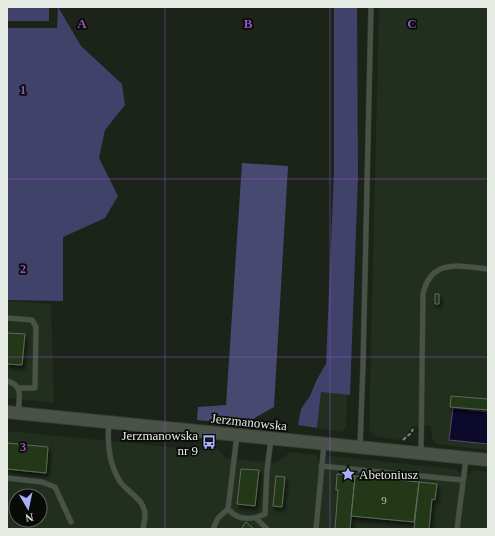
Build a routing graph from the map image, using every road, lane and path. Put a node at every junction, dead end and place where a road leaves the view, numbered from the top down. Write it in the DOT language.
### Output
graph roads {
  1 [pos="371,7"];
  2 [pos="488,268"];
  3 [pos="7,318"];
  4 [pos="7,381"];
  5 [pos="18,388"];
  6 [pos="12,412"];
  7 [pos="110,422"];
  8 [pos="237,434"];
  9 [pos="271,438"];
  10 [pos="324,444"];
  11 [pos="360,447"];
  12 [pos="421,453"];
  13 [pos="466,458"];
  14 [pos="488,460"];
  15 [pos="322,466"];
  16 [pos="7,478"];
  17 [pos="462,480"];
  18 [pos="228,509"];
  19 [pos="256,518"];
  20 [pos="71,522"];
  21 [pos="143,529"];
  22 [pos="213,529"];
  23 [pos="267,529"];
  24 [pos="316,529"];
  25 [pos="457,529"];
  1 -- 11 [label="lane"];
  2 -- 12 [label="lane"];
  3 -- 5 [label="lane"];
  4 -- 5 [label="lane"];
  5 -- 6 [label="lane"];
  6 -- 7 [label="street, Jerzmanowska"];
  7 -- 8 [label="street, Jerzmanowska"];
  7 -- 21 [label="lane"];
  8 -- 9 [label="street, Jerzmanowska"];
  8 -- 18 [label="lane"];
  9 -- 10 [label="street, Jerzmanowska"];
  9 -- 19 [label="lane"];
  10 -- 11 [label="street, Jerzmanowska"];
  10 -- 15 [label="lane"];
  11 -- 12 [label="street, Jerzmanowska"];
  12 -- 13 [label="street, Jerzmanowska"];
  13 -- 14 [label="street, Jerzmanowska"];
  13 -- 17 [label="lane"];
  15 -- 17 [label="lane"];
  15 -- 24 [label="lane"];
  16 -- 20 [label="lane"];
  17 -- 25 [label="lane"];
  18 -- 19 [label="lane"];
  18 -- 22 [label="lane"];
  19 -- 23 [label="lane"];
}
